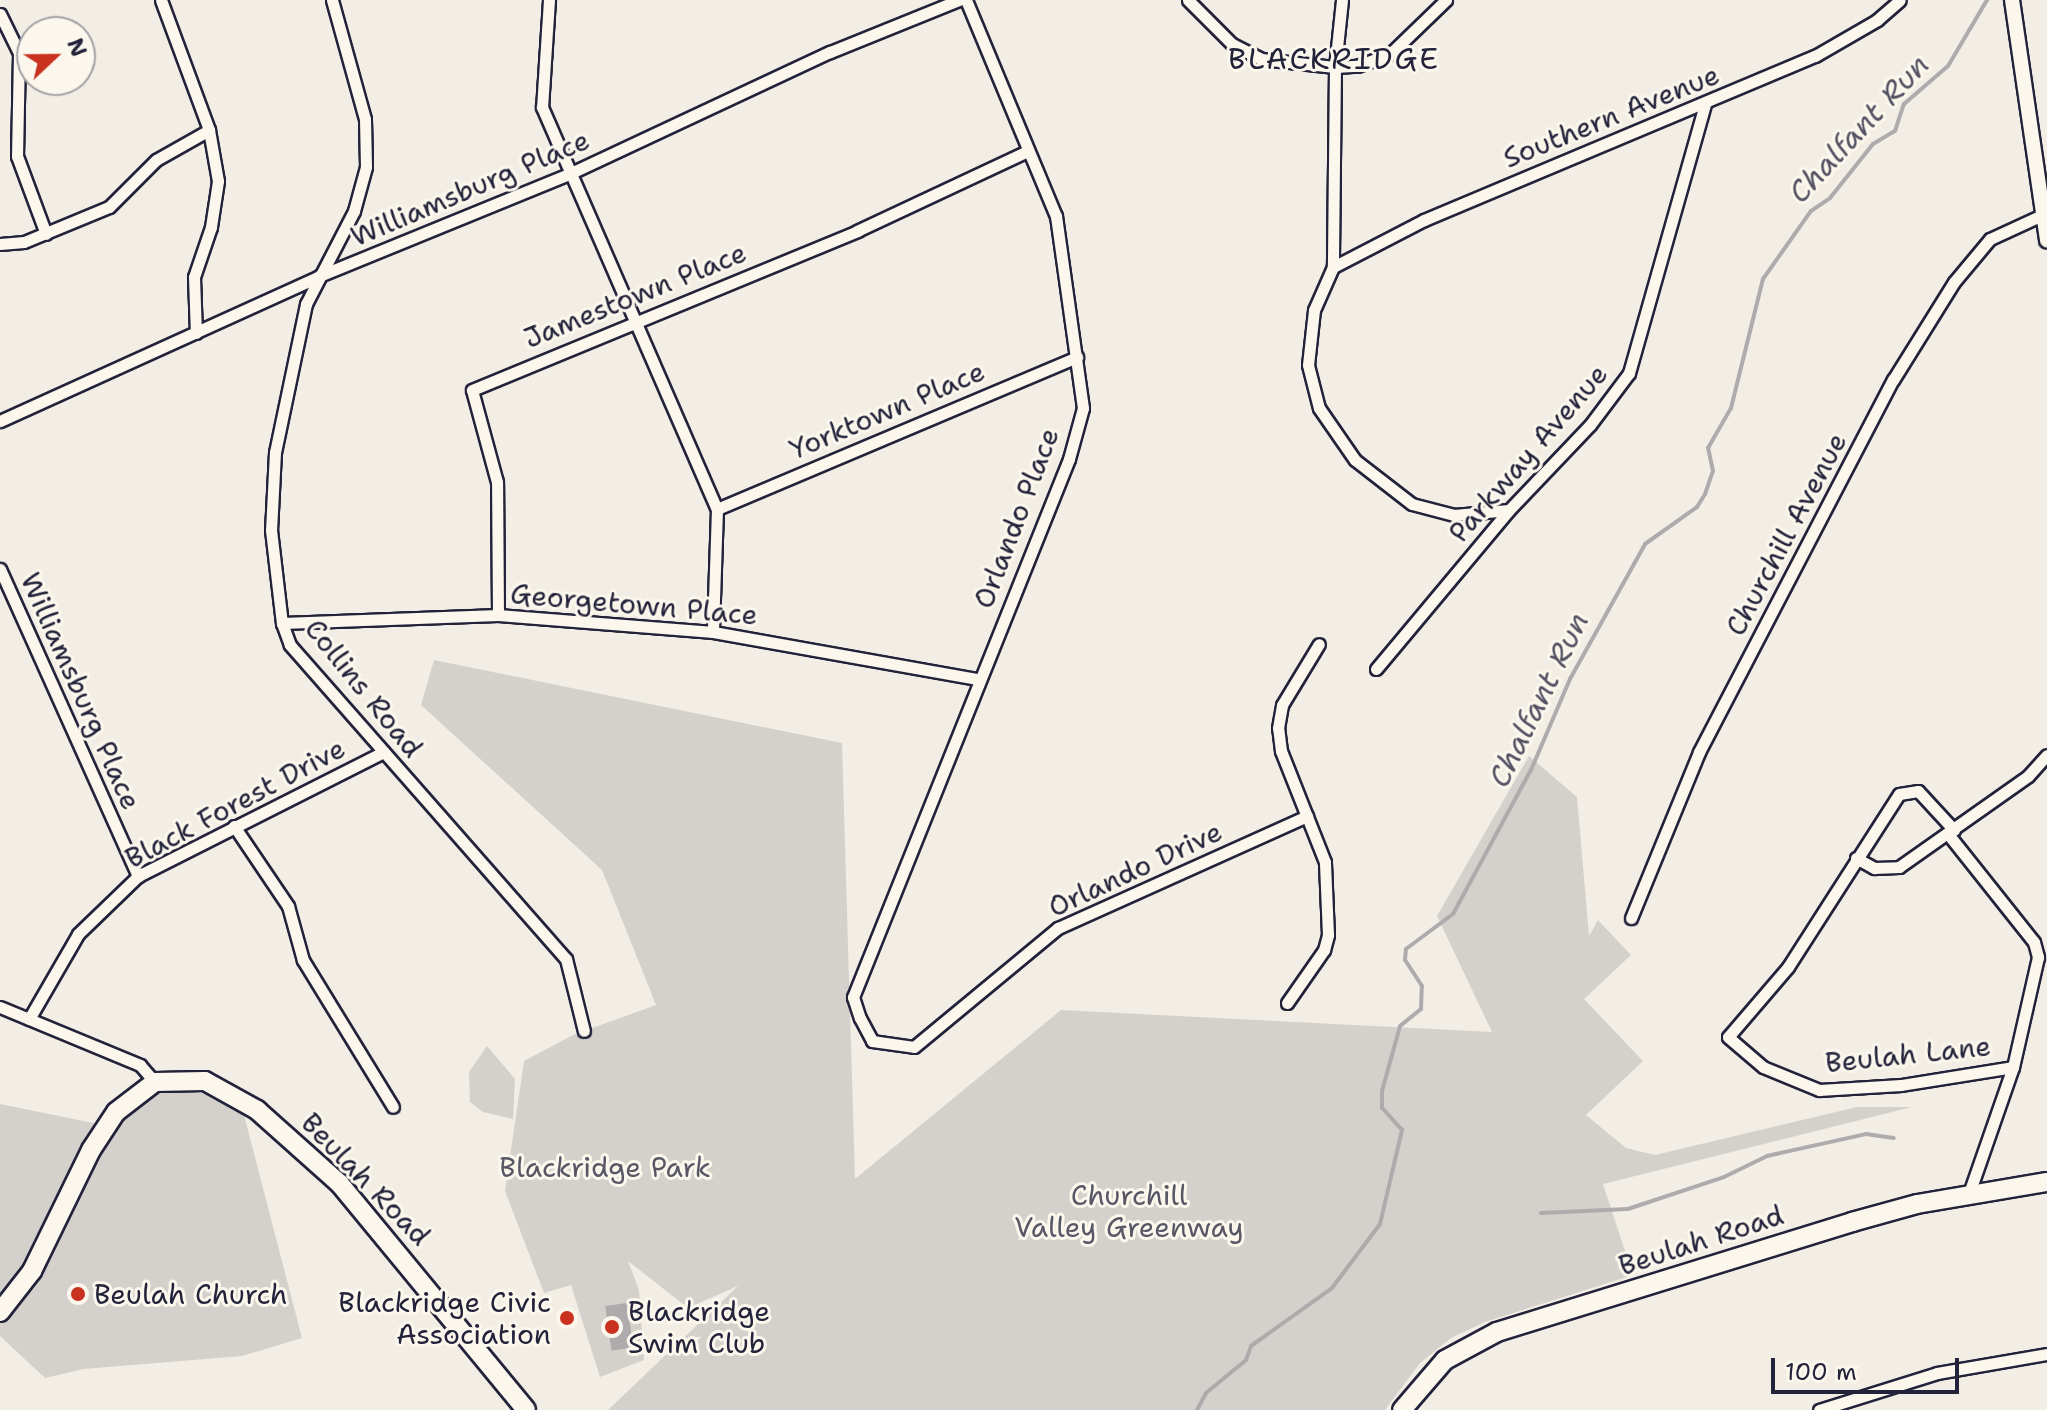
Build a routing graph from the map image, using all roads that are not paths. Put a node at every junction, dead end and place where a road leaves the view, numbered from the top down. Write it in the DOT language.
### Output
graph roads {
  1 [pos="161,0"];
  2 [pos="332,0"];
  3 [pos="549,0"];
  4 [pos="959,0"];
  5 [pos="966,0"];
  6 [pos="1188,0"];
  7 [pos="1342,0"];
  8 [pos="1446,0"];
  9 [pos="1900,0"];
  10 [pos="2012,0"];
  11 [pos="0,14"];
  12 [pos="1335,67"];
  13 [pos="1705,104"];
  14 [pos="209,130"];
  15 [pos="1026,152"];
  16 [pos="569,174"];
  17 [pos="2040,216"];
  18 [pos="46,234"];
  19 [pos="2047,240"];
  20 [pos="0,244"];
  21 [pos="1333,267"];
  22 [pos="319,276"];
  23 [pos="633,321"];
  24 [pos="196,333"];
  25 [pos="1077,357"];
  26 [pos="0,421"];
  27 [pos="717,509"];
  28 [pos="1509,510"];
  29 [pos="0,569"];
  30 [pos="498,615"];
  31 [pos="282,623"];
  32 [pos="713,632"];
  33 [pos="1319,644"];
  34 [pos="1376,669"];
  35 [pos="978,679"];
  36 [pos="384,752"];
  37 [pos="2047,755"];
  38 [pos="1307,816"];
  39 [pos="234,826"];
  40 [pos="1951,832"];
  41 [pos="1856,858"];
  42 [pos="138,876"];
  43 [pos="1631,918"];
  44 [pos="1287,1003"];
  45 [pos="0,1007"];
  46 [pos="29,1019"];
  47 [pos="584,1031"];
  48 [pos="872,1041"];
  49 [pos="2013,1067"];
  50 [pos="155,1082"];
  51 [pos="393,1107"];
  52 [pos="2047,1182"];
  53 [pos="1968,1196"];
  54 [pos="0,1312"];
  55 [pos="2047,1354"];
  56 [pos="526,1410"];
  57 [pos="1402,1410"];
  58 [pos="1819,1410"];
  1 -- 14 [label="street"];
  2 -- 22 [label="street, Collins Road"];
  3 -- 16 [label="street"];
  4 -- 16 [label="street, Williamsburg Place"];
  5 -- 15 [label="street, Orlando Place"];
  6 -- 12 [label="street"];
  7 -- 12 [label="street"];
  8 -- 12 [label="street"];
  9 -- 13 [label="street, Southern Avenue"];
  10 -- 17 [label="street"];
  11 -- 18 [label="street"];
  12 -- 21 [label="street"];
  13 -- 21 [label="street, Southern Avenue"];
  13 -- 28 [label="street, Parkway Avenue"];
  14 -- 18 [label="street"];
  14 -- 24 [label="street"];
  15 -- 23 [label="street, Jamestown Place"];
  15 -- 25 [label="street, Orlando Place"];
  16 -- 22 [label="street, Williamsburg Place"];
  16 -- 23 [label="street"];
  17 -- 19 [label="street"];
  17 -- 43 [label="street, Churchill Avenue"];
  18 -- 20 [label="street"];
  21 -- 28 [label="street"];
  22 -- 24 [label="street, Williamsburg Place"];
  22 -- 31 [label="street, Collins Road"];
  23 -- 27 [label="street"];
  23 -- 30 [label="street, Jamestown Place"];
  24 -- 26 [label="street, Williamsburg Place"];
  25 -- 27 [label="street, Yorktown Place"];
  25 -- 35 [label="street, Orlando Place"];
  27 -- 32 [label="street"];
  28 -- 34 [label="street, Parkway Avenue"];
  29 -- 42 [label="street, Williamsburg Place"];
  30 -- 31 [label="street, Georgetown Place"];
  30 -- 32 [label="street, Georgetown Place"];
  31 -- 36 [label="street, Collins Road"];
  32 -- 35 [label="street, Georgetown Place"];
  33 -- 38 [label="street"];
  35 -- 48 [label="street, Orlando Place"];
  36 -- 39 [label="street, Black Forest Drive"];
  36 -- 47 [label="street, Collins Road"];
  37 -- 40 [label="street"];
  38 -- 44 [label="street"];
  38 -- 48 [label="street, Orlando Drive"];
  39 -- 42 [label="street, Black Forest Drive"];
  39 -- 51 [label="street"];
  40 -- 41 [label="street"];
  40 -- 41 [label="street"];
  40 -- 49 [label="street"];
  41 -- 49 [label="street, Beulah Lane"];
  42 -- 46 [label="street, Black Forest Drive"];
  45 -- 46 [label="street"];
  46 -- 50 [label="street"];
  49 -- 53 [label="street"];
  50 -- 54 [label="main road"];
  50 -- 56 [label="main road, Beulah Road"];
  52 -- 53 [label="main road, Beulah Road"];
  53 -- 57 [label="main road, Beulah Road"];
  55 -- 58 [label="street"];
}
